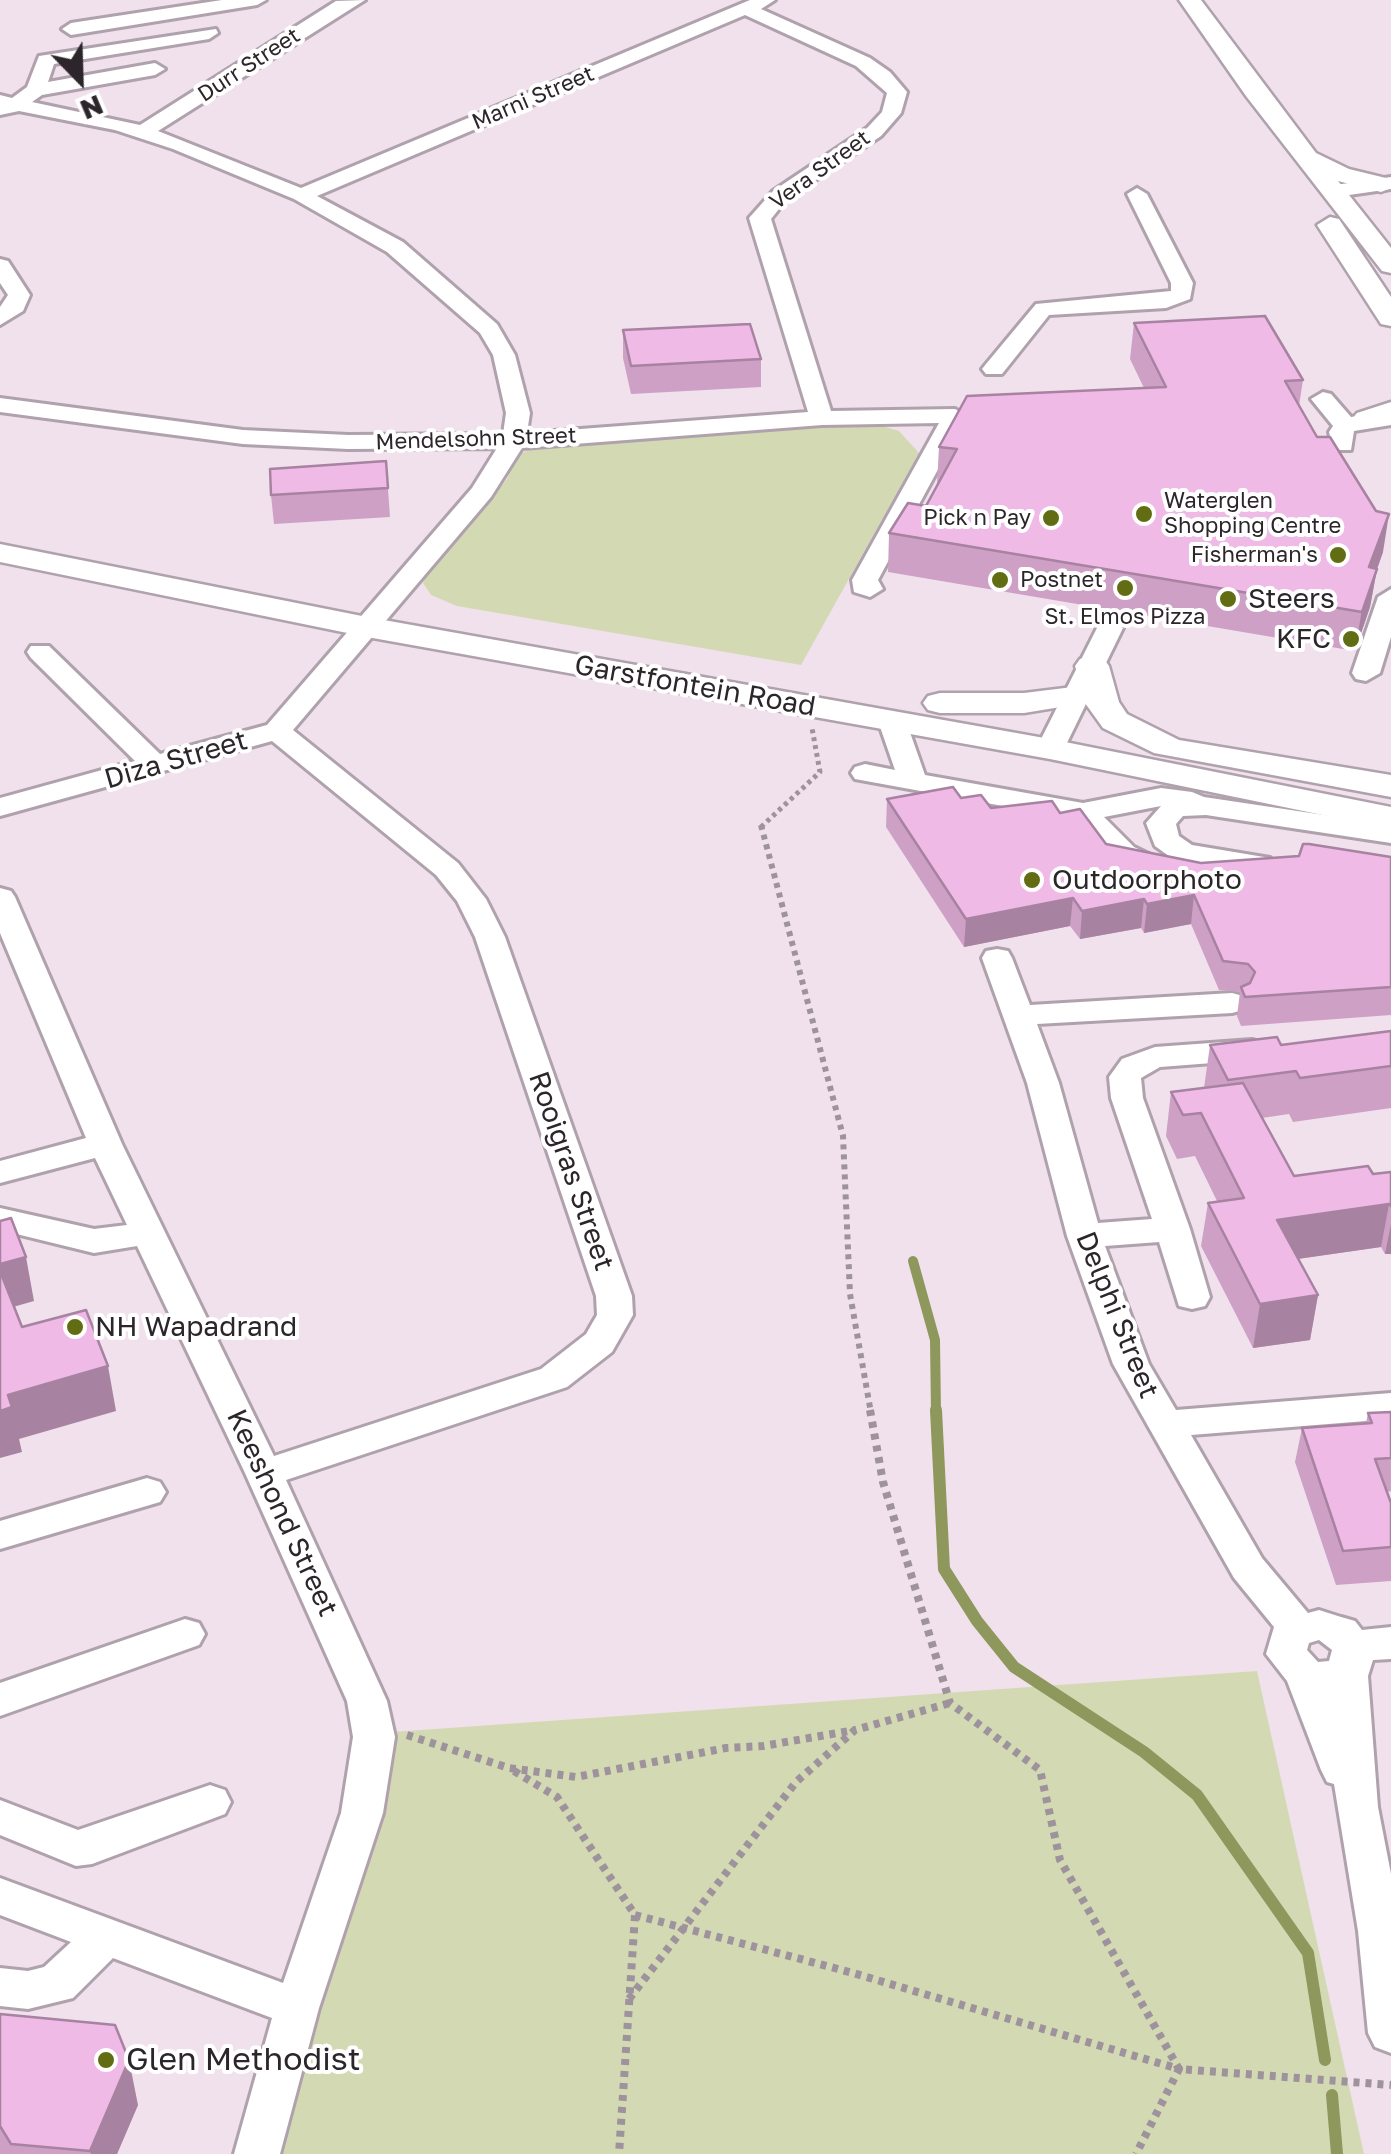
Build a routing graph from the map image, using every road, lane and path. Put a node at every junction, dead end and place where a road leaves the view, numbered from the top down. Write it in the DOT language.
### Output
graph roads {
  1 [pos="257,0"];
  2 [pos="1190,0"];
  3 [pos="342,2"];
  4 [pos="756,4"];
  5 [pos="71,29"];
  6 [pos="209,33"];
  7 [pos="156,69"];
  8 [pos="36,90"];
  9 [pos="8,102"];
  10 [pos="0,118"];
  11 [pos="143,132"];
  12 [pos="1301,165"];
  13 [pos="1386,184"];
  14 [pos="1137,194"];
  15 [pos="300,195"];
  16 [pos="1328,203"];
  17 [pos="1391,265"];
  18 [pos="0,266"];
  19 [pos="0,318"];
  20 [pos="1391,318"];
  21 [pos="994,369"];
  22 [pos="1323,399"];
  23 [pos="0,405"];
  24 [pos="898,416"];
  25 [pos="822,418"];
  26 [pos="1372,422"];
  27 [pos="514,440"];
  28 [pos="938,446"];
  29 [pos="0,538"];
  30 [pos="0,554"];
  31 [pos="870,589"];
  32 [pos="1391,597"];
  33 [pos="376,616"];
  34 [pos="1110,628"];
  35 [pos="40,652"];
  36 [pos="1366,673"];
  37 [pos="808,707"];
  38 [pos="1070,709"];
  39 [pos="892,721"];
  40 [pos="277,731"];
  41 [pos="1166,746"];
  42 [pos="156,766"];
  43 [pos="865,773"];
  44 [pos="914,782"];
  45 [pos="1391,786"];
  46 [pos="1206,806"];
  47 [pos="0,807"];
  48 [pos="1083,812"];
  49 [pos="1391,818"];
  50 [pos="1391,834"];
  51 [pos="1294,860"];
  52 [pos="1260,864"];
  53 [pos="0,897"];
  54 [pos="997,958"];
  55 [pos="1232,1002"];
  56 [pos="1018,1015"];
  57 [pos="1293,1047"];
  58 [pos="105,1144"];
  59 [pos="0,1172"];
  60 [pos="0,1219"];
  61 [pos="1173,1229"];
  62 [pos="147,1231"];
  63 [pos="1084,1236"];
  64 [pos="1192,1297"];
  65 [pos="1391,1406"];
  66 [pos="1162,1424"];
  67 [pos="264,1473"];
  68 [pos="146,1492"];
  69 [pos="0,1535"];
  70 [pos="1298,1628"];
  71 [pos="184,1634"];
  72 [pos="1363,1654"];
  73 [pos="1304,1673"];
  74 [pos="0,1700"];
  75 [pos="950,1703"];
  76 [pos="855,1730"];
  77 [pos="373,1746"];
  78 [pos="509,1768"];
  79 [pos="210,1802"];
  80 [pos="1357,1807"];
  81 [pos="0,1817"];
  82 [pos="0,1896"];
  83 [pos="635,1915"];
  84 [pos="686,1926"];
  85 [pos="106,1936"];
  86 [pos="0,1987"];
  87 [pos="630,1999"];
  88 [pos="297,2008"];
  89 [pos="1391,2033"];
  90 [pos="1179,2070"];
  91 [pos="1391,2085"];
  92 [pos="257,2154"];
  93 [pos="619,2154"];
  94 [pos="1136,2154"];
  1 -- 5 [label="street"];
  2 -- 12 [label="main road"];
  3 -- 11 [label="street, Durr Street"];
  4 -- 15 [label="street, Marni Street"];
  4 -- 25 [label="street, Vera Street"];
  6 -- 8 [label="street"];
  7 -- 8 [label="street"];
  8 -- 9 [label="street"];
  9 -- 10 [label="street"];
  9 -- 11 [label="street"];
  11 -- 15 [label="street"];
  12 -- 13 [label="main road"];
  12 -- 16 [label="main road"];
  13 -- 16 [label="street"];
  14 -- 21 [label="street"];
  15 -- 27 [label="street"];
  16 -- 17 [label="main road"];
  16 -- 20 [label="main road"];
  18 -- 19 [label="street"];
  22 -- 26 [label="street"];
  23 -- 27 [label="street, Mendelsohn Street"];
  24 -- 25 [label="street, Mendelsohn Street"];
  24 -- 28 [label="street"];
  24 -- 28 [label="street, Mendelsohn Street"];
  25 -- 27 [label="street, Mendelsohn Street"];
  27 -- 33 [label="street, Diza Street"];
  28 -- 31 [label="street"];
  29 -- 33 [label="main road, Garstfontein Road"];
  30 -- 33 [label="main road, Garstfontein Road"];
  32 -- 36 [label="street"];
  33 -- 37 [label="main road, Garstfontein Road"];
  33 -- 38 [label="main road, Garstfontein Road"];
  33 -- 40 [label="street, Diza Street"];
  34 -- 38 [label="street"];
  35 -- 42 [label="street"];
  37 -- 39 [label="main road, Garstfontein Road"];
  37 -- 75 [label="path"];
  38 -- 39 [label="main road, Garstfontein Road"];
  38 -- 41 [label="main road, Garstfontein Road"];
  38 -- 41 [label="main road"];
  38 -- 49 [label="main road, Garstfontein Road"];
  39 -- 44 [label="street"];
  40 -- 42 [label="street, Diza Street"];
  40 -- 67 [label="street, Rooigras Street"];
  41 -- 45 [label="main road, Garstfontein Road"];
  42 -- 47 [label="street, Diza Street"];
  43 -- 44 [label="street"];
  44 -- 48 [label="street"];
  46 -- 48 [label="street"];
  46 -- 50 [label="street"];
  46 -- 52 [label="street"];
  48 -- 52 [label="street"];
  51 -- 52 [label="street"];
  53 -- 58 [label="street, Keeshond Street"];
  54 -- 56 [label="street, Delphi Street"];
  55 -- 56 [label="street"];
  56 -- 63 [label="street, Delphi Street"];
  57 -- 61 [label="street"];
  58 -- 59 [label="street"];
  58 -- 62 [label="street, Keeshond Street"];
  60 -- 62 [label="street"];
  61 -- 63 [label="street"];
  61 -- 64 [label="street"];
  62 -- 67 [label="street, Keeshond Street"];
  63 -- 66 [label="street, Delphi Street"];
  65 -- 66 [label="street"];
  66 -- 70 [label="street, Delphi Street"];
  67 -- 77 [label="street, Keeshond Street"];
  68 -- 69 [label="street"];
  70 -- 72 [label="street"];
  70 -- 73 [label="street"];
  71 -- 74 [label="street"];
  72 -- 73 [label="street"];
  72 -- 80 [label="street"];
  73 -- 80 [label="street"];
  75 -- 76 [label="path"];
  75 -- 90 [label="path"];
  76 -- 78 [label="path"];
  76 -- 84 [label="path"];
  77 -- 78 [label="path"];
  77 -- 88 [label="street, Keeshond Street"];
  78 -- 83 [label="path"];
  79 -- 81 [label="street"];
  80 -- 89 [label="street"];
  82 -- 85 [label="street"];
  83 -- 84 [label="path"];
  83 -- 87 [label="path"];
  84 -- 87 [label="path"];
  84 -- 90 [label="path"];
  85 -- 86 [label="street"];
  85 -- 88 [label="street"];
  87 -- 93 [label="path"];
  88 -- 92 [label="street, Keeshond Street"];
  90 -- 91 [label="path"];
  90 -- 94 [label="path"];
}
